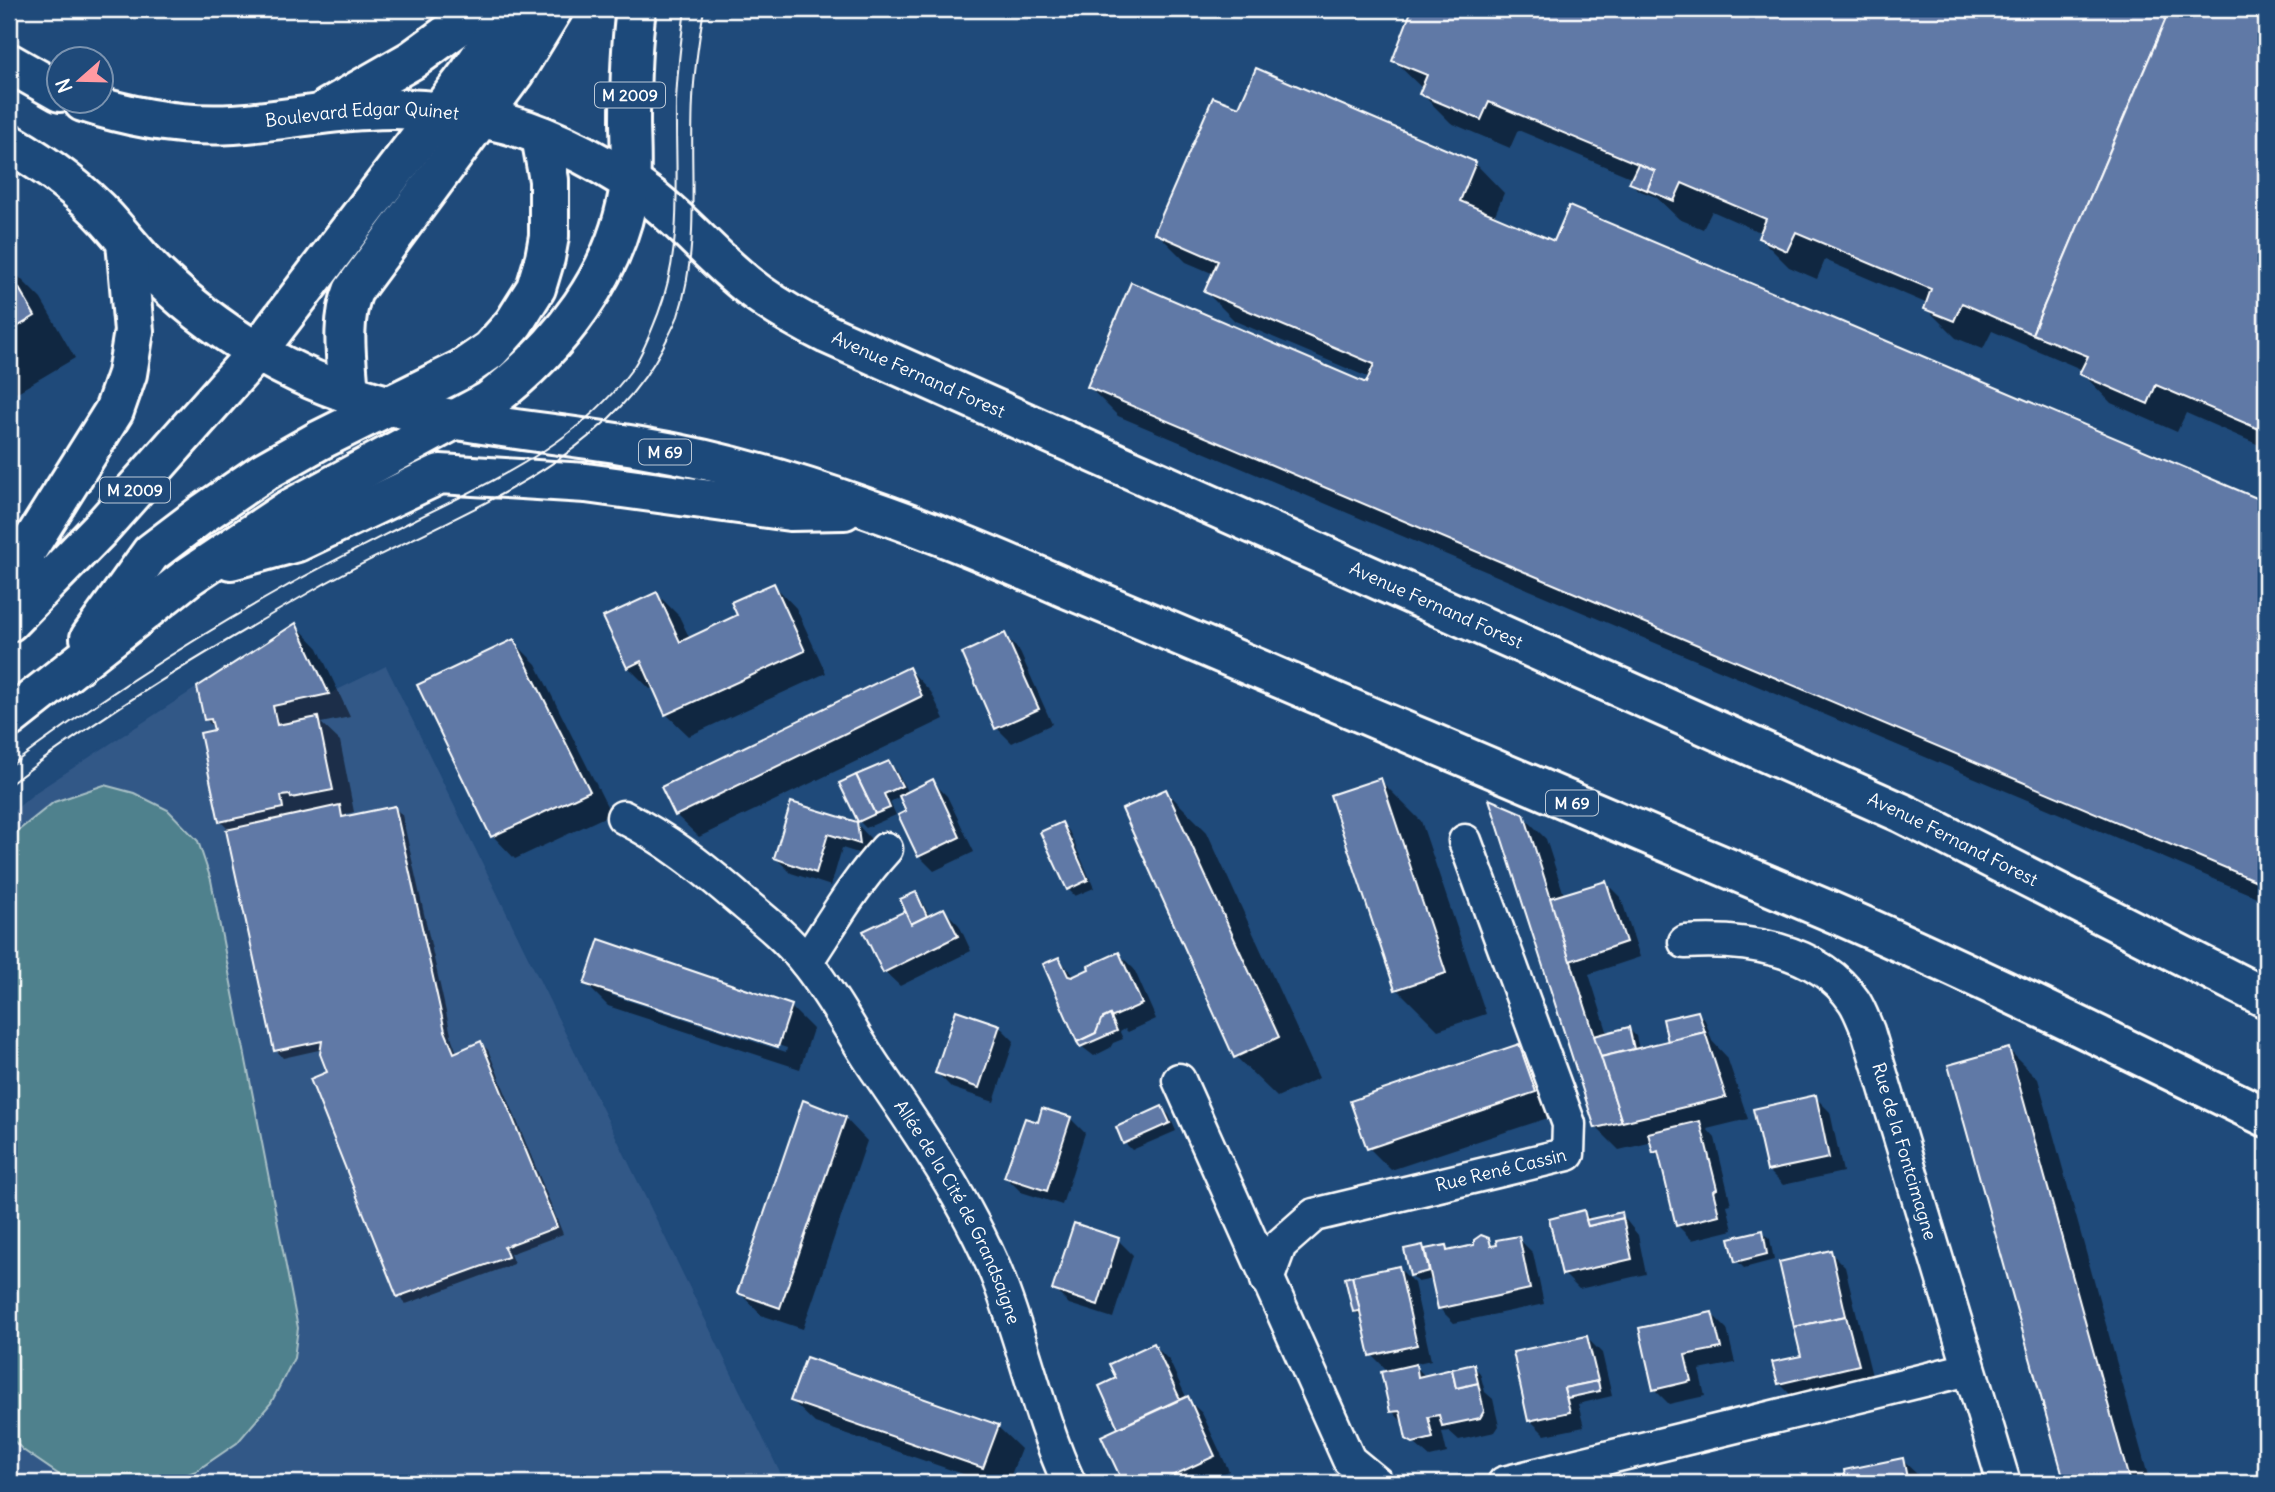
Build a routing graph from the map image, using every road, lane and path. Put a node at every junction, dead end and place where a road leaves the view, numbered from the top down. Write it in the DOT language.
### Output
graph roads {
  1 [pos="482,9"];
  2 [pos="513,9"];
  3 [pos="553,9"];
  4 [pos="636,9"];
  5 [pos="9,63"];
  6 [pos="46,84"];
  7 [pos="439,111"];
  8 [pos="116,113"];
  9 [pos="318,114"];
  10 [pos="482,119"];
  11 [pos="541,136"];
  12 [pos="9,143"];
  13 [pos="630,182"];
  14 [pos="126,242"];
  15 [pos="256,353"];
  16 [pos="349,395"];
  17 [pos="387,406"];
  18 [pos="454,420"];
  19 [pos="870,509"];
  20 [pos="202,567"];
  21 [pos="9,591"];
  22 [pos="9,622"];
  23 [pos="62,676"];
  24 [pos="9,718"];
  25 [pos="623,817"];
  26 [pos="1465,841"];
  27 [pos="886,849"];
  28 [pos="1685,942"];
  29 [pos="806,962"];
  30 [pos="2266,998"];
  31 [pos="1179,1080"];
  32 [pos="2266,1117"];
  33 [pos="1267,1280"];
  34 [pos="1969,1369"];
  35 [pos="1069,1483"];
  36 [pos="1377,1483"];
  37 [pos="1504,1483"];
  38 [pos="2004,1483"];
  1 -- 9 [label="main road"];
  2 -- 7 [label="main road, M 2009"];
  3 -- 10 [label="main road"];
  4 -- 13 [label="main road, M 2009"];
  5 -- 6 [label="main road"];
  7 -- 9 [label="main road, Boulevard Edgar Quinet"];
  7 -- 10 [label="main road, Boulevard Edgar Quinet"];
  7 -- 15 [label="main road, M 2009"];
  8 -- 9 [label="main road, Boulevard Edgar Quinet"];
  10 -- 11 [label="main road, Boulevard Edgar Quinet"];
  10 -- 16 [label="main road"];
  11 -- 13 [label="main road, Boulevard Edgar Quinet"];
  11 -- 17 [label="main road"];
  12 -- 14 [label="main road, M 69"];
  13 -- 18 [label="main road, M 2009"];
  13 -- 30 [label="main road, Avenue Fernand Forest"];
  14 -- 15 [label="main road, M 69"];
  14 -- 21 [label="main road"];
  15 -- 16 [label="main road, M 69"];
  15 -- 22 [label="main road, M 2009"];
  16 -- 17 [label="main road, M 69"];
  17 -- 18 [label="main road, M 69"];
  17 -- 23 [label="main road"];
  18 -- 19 [label="main road, M 69"];
  18 -- 20 [label="main road, M 2009"];
  19 -- 20 [label="main road"];
  19 -- 32 [label="main road, M 69"];
  20 -- 23 [label="main road, M 2009"];
  23 -- 24 [label="main road, M 2009"];
  25 -- 29 [label="street, Allée de la Cité de Grandsaigne"];
  26 -- 33 [label="street, Rue René Cassin"];
  27 -- 29 [label="street"];
  28 -- 34 [label="street, Rue de la Fontcimagne"];
  29 -- 35 [label="street, Allée de la Cité de Grandsaigne"];
  31 -- 33 [label="street"];
  33 -- 36 [label="street"];
  34 -- 37 [label="street"];
  34 -- 38 [label="street, Rue de la Fontcimagne"];
}
